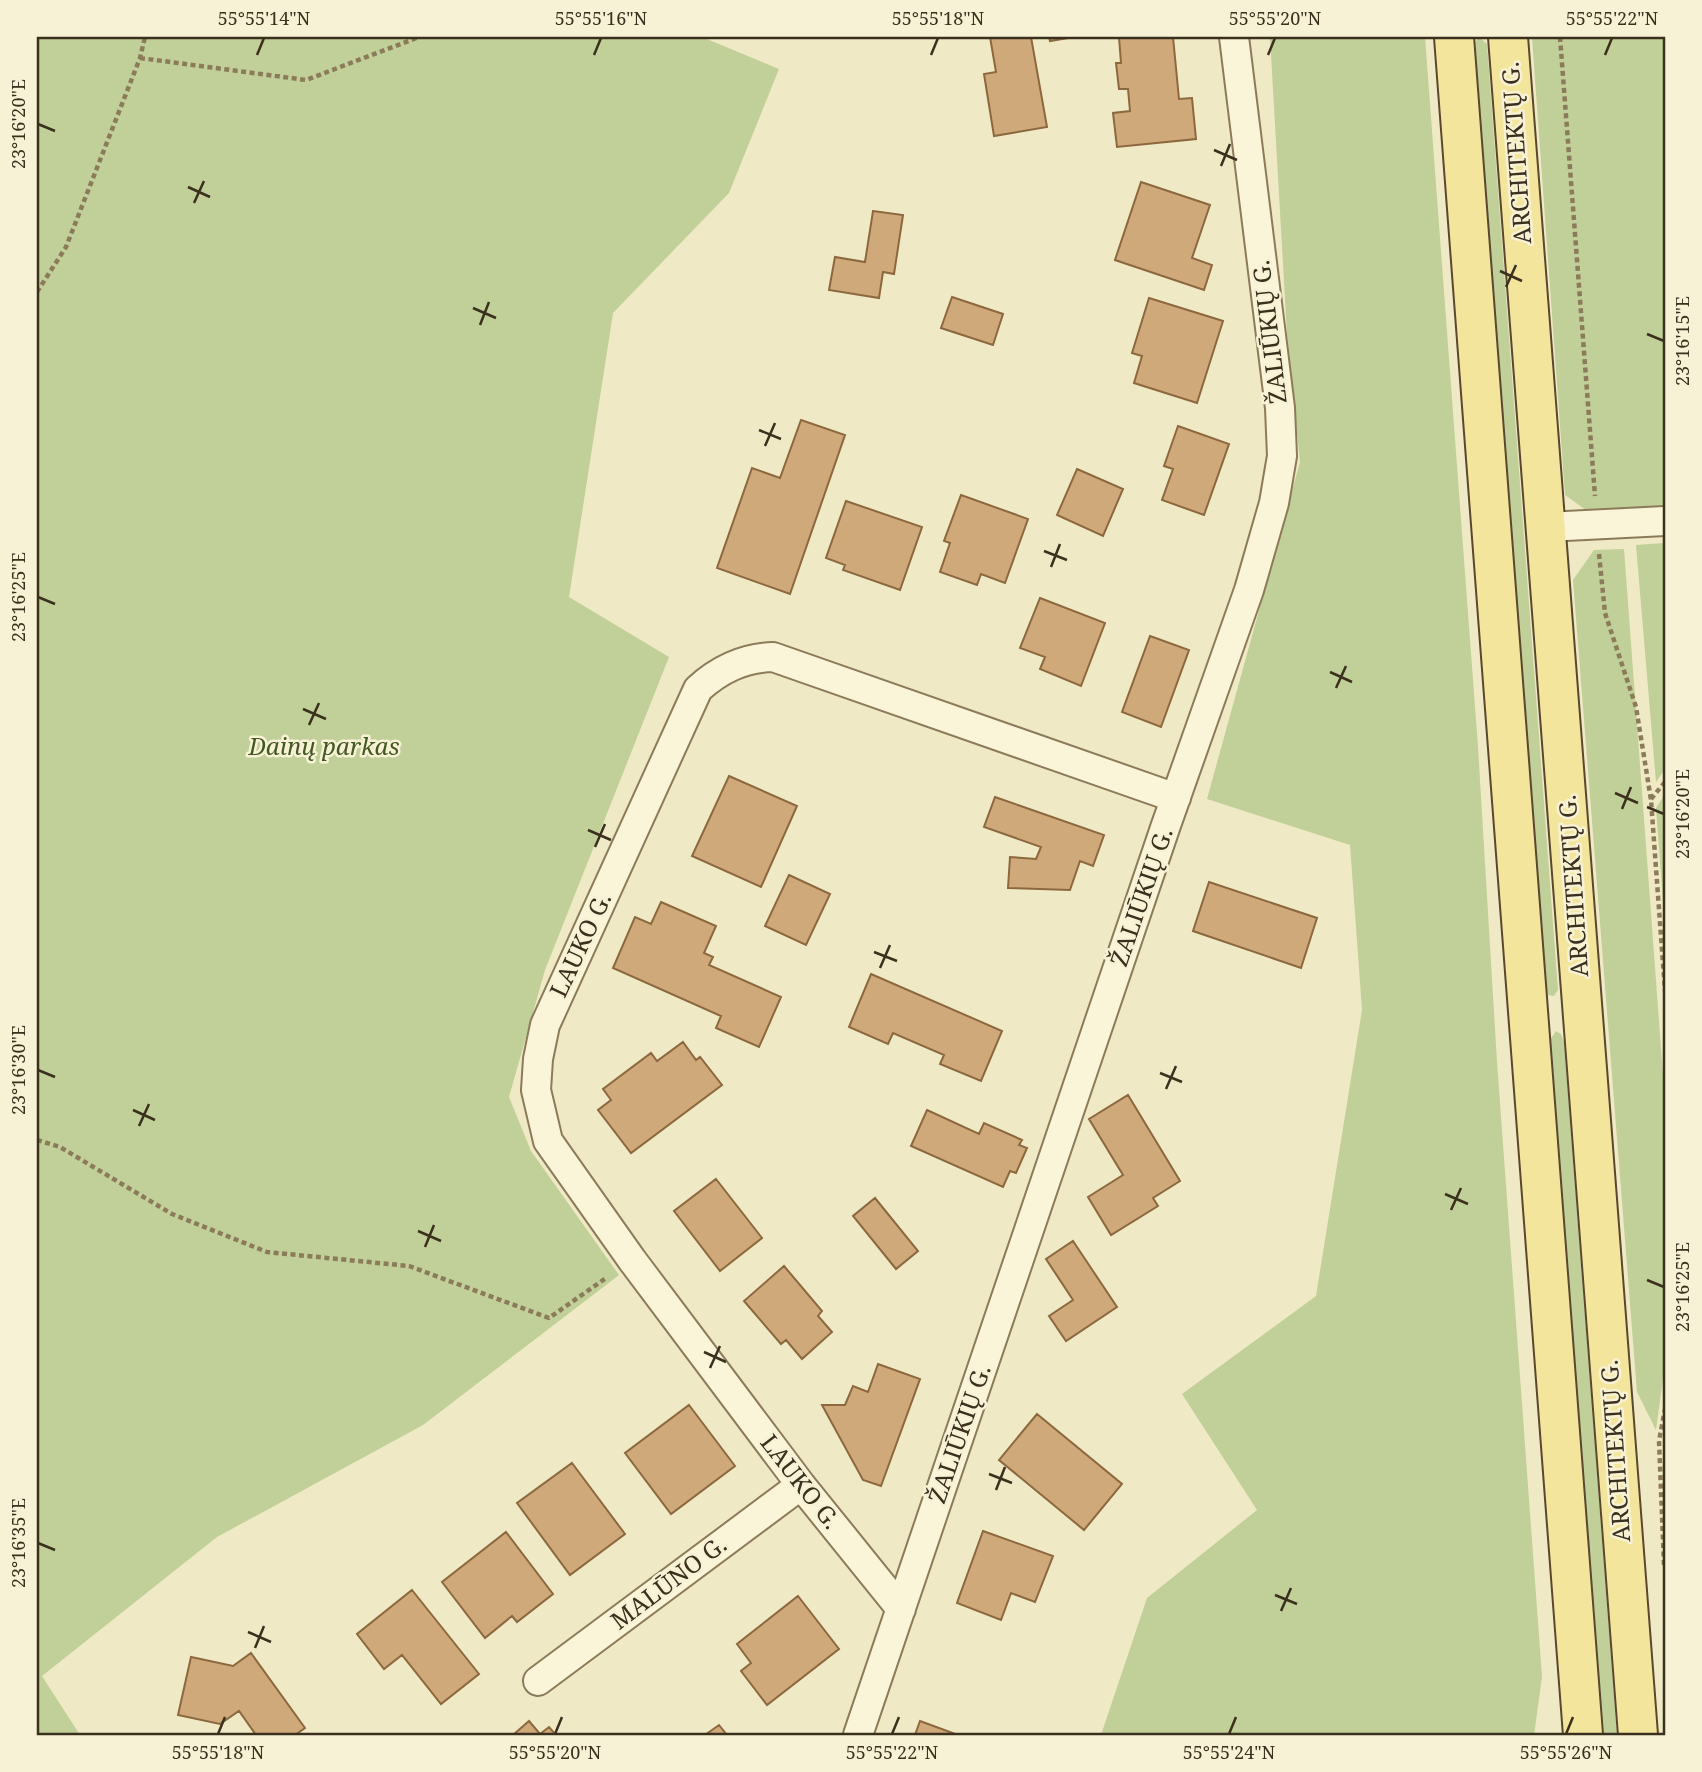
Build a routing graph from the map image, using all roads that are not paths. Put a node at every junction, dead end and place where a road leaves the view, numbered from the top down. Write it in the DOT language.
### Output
graph roads {
  1 [pos="1234,37"];
  2 [pos="1454,37"];
  3 [pos="1508,37"];
  4 [pos="1665,521"];
  5 [pos="1546,527"];
  6 [pos="1176,798"];
  7 [pos="1584,1013"];
  8 [pos="1528,1018"];
  9 [pos="801,1485"];
  10 [pos="901,1609"];
  11 [pos="538,1681"];
  12 [pos="858,1735"];
  13 [pos="1583,1735"];
  14 [pos="1637,1735"];
  1 -- 6 [label="street, ŽALIŪKIŲ G."];
  2 -- 8 [label="main road"];
  3 -- 5 [label="main road, ARCHITEKTŲ G."];
  4 -- 5 [label="street"];
  5 -- 7 [label="main road, ARCHITEKTŲ G."];
  6 -- 9 [label="street, LAUKO G."];
  6 -- 10 [label="street, ŽALIŪKIŲ G."];
  7 -- 8 [label="main road"];
  7 -- 14 [label="main road, ARCHITEKTŲ G."];
  8 -- 13 [label="main road"];
  9 -- 10 [label="street, LAUKO G."];
  9 -- 11 [label="street, MALŪNO G."];
  10 -- 12 [label="street, ŽALIŪKIŲ G."];
}
